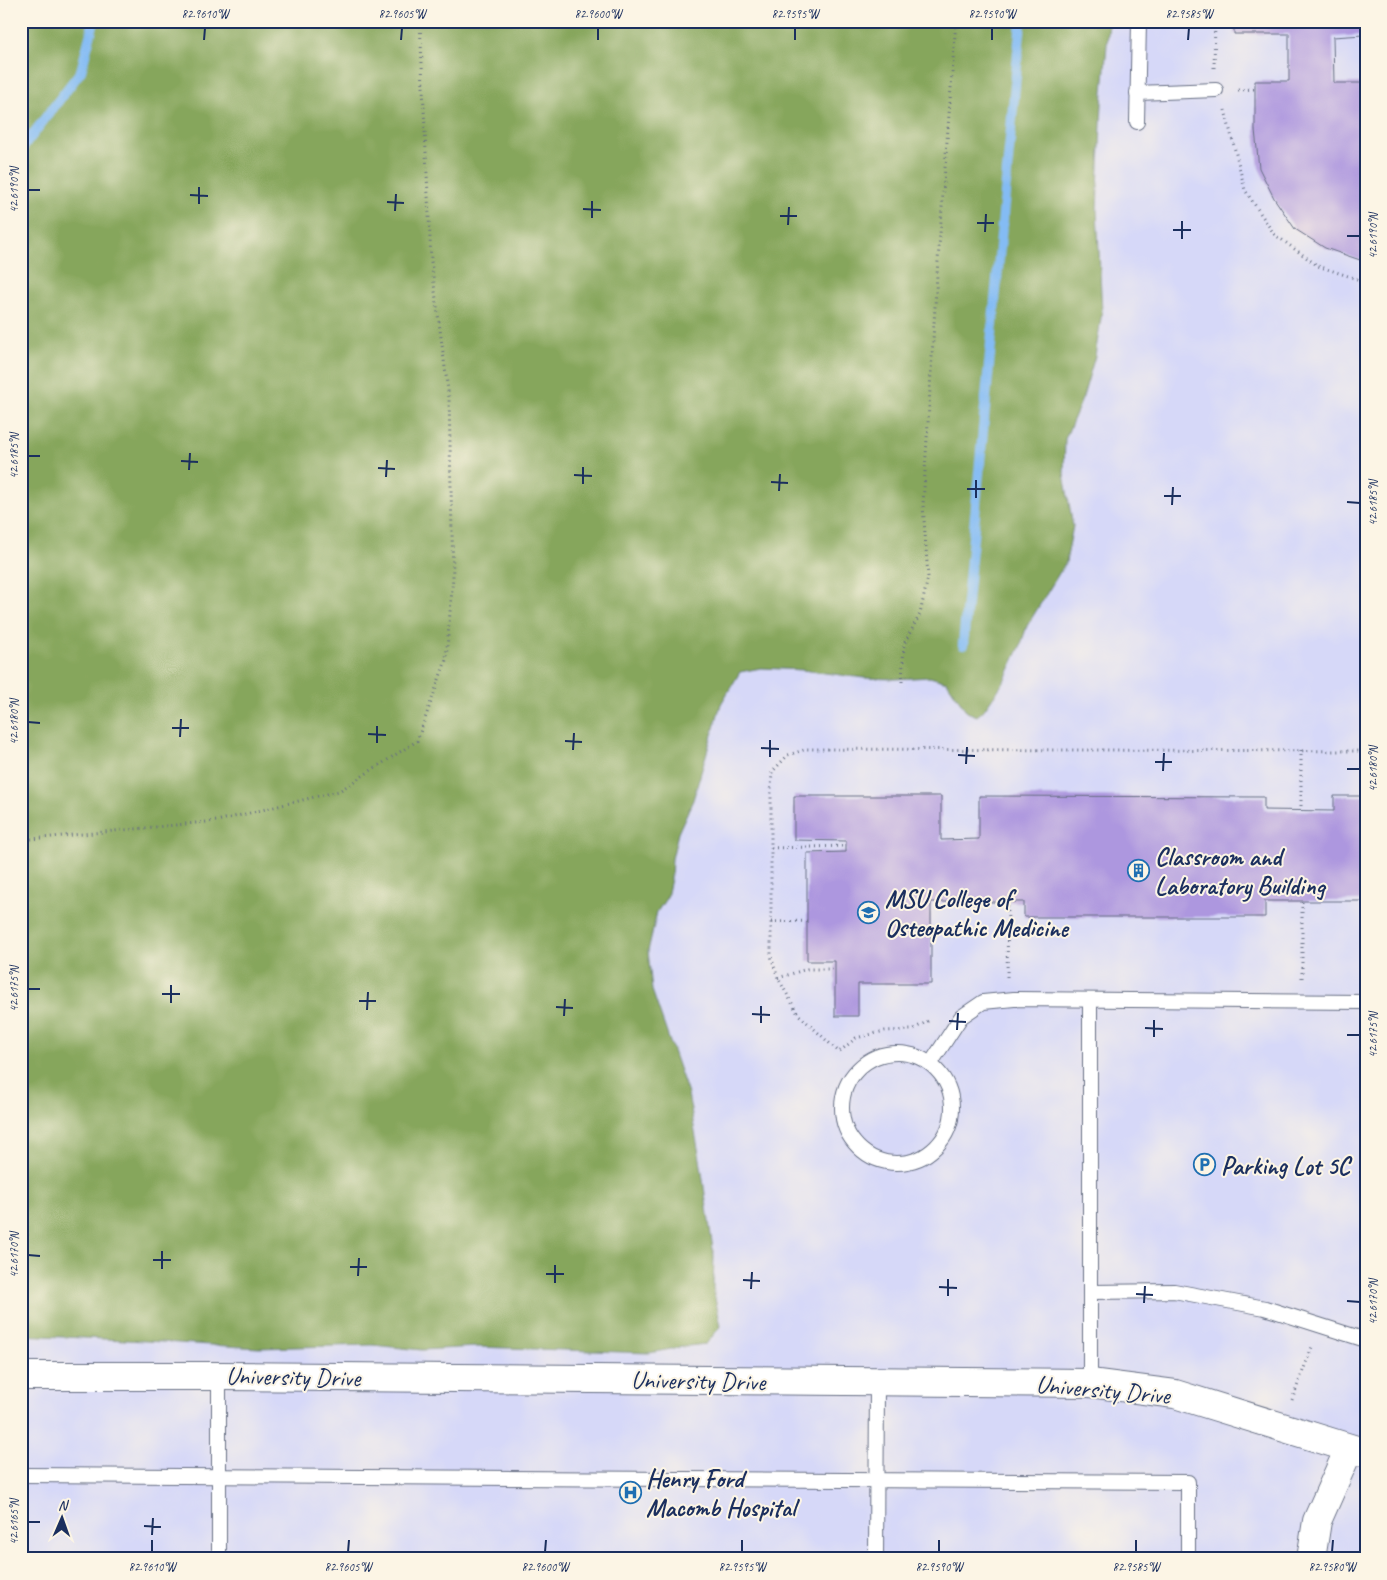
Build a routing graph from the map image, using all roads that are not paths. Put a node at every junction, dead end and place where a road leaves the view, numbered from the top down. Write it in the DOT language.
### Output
graph roads {
  1 [pos="1138,21"];
  2 [pos="1216,90"];
  3 [pos="1137,93"];
  4 [pos="1137,122"];
  5 [pos="1090,1000"];
  6 [pos="1366,1002"];
  7 [pos="931,1063"];
  8 [pos="1090,1292"];
  9 [pos="1366,1340"];
  10 [pos="21,1376"];
  11 [pos="219,1376"];
  12 [pos="877,1382"];
  13 [pos="1090,1383"];
  14 [pos="1357,1451"];
  15 [pos="21,1475"];
  16 [pos="219,1476"];
  17 [pos="877,1480"];
  18 [pos="219,1559"];
  19 [pos="876,1559"];
  20 [pos="1188,1559"];
  21 [pos="1311,1559"];
  1 -- 3 [label="lane"];
  2 -- 3 [label="lane"];
  3 -- 4 [label="lane"];
  5 -- 6 [label="lane"];
  5 -- 7 [label="lane"];
  5 -- 8 [label="lane"];
  7 -- 7 [label="lane"];
  8 -- 9 [label="lane"];
  8 -- 13 [label="lane"];
  10 -- 11 [label="street, University Drive"];
  11 -- 12 [label="street, University Drive"];
  11 -- 16 [label="lane"];
  12 -- 13 [label="street, University Drive"];
  12 -- 17 [label="lane"];
  13 -- 14 [label="street, University Drive"];
  14 -- 21 [label="street"];
  15 -- 16 [label="lane"];
  16 -- 17 [label="lane"];
  16 -- 18 [label="lane"];
  17 -- 19 [label="lane"];
  17 -- 20 [label="lane"];
}
